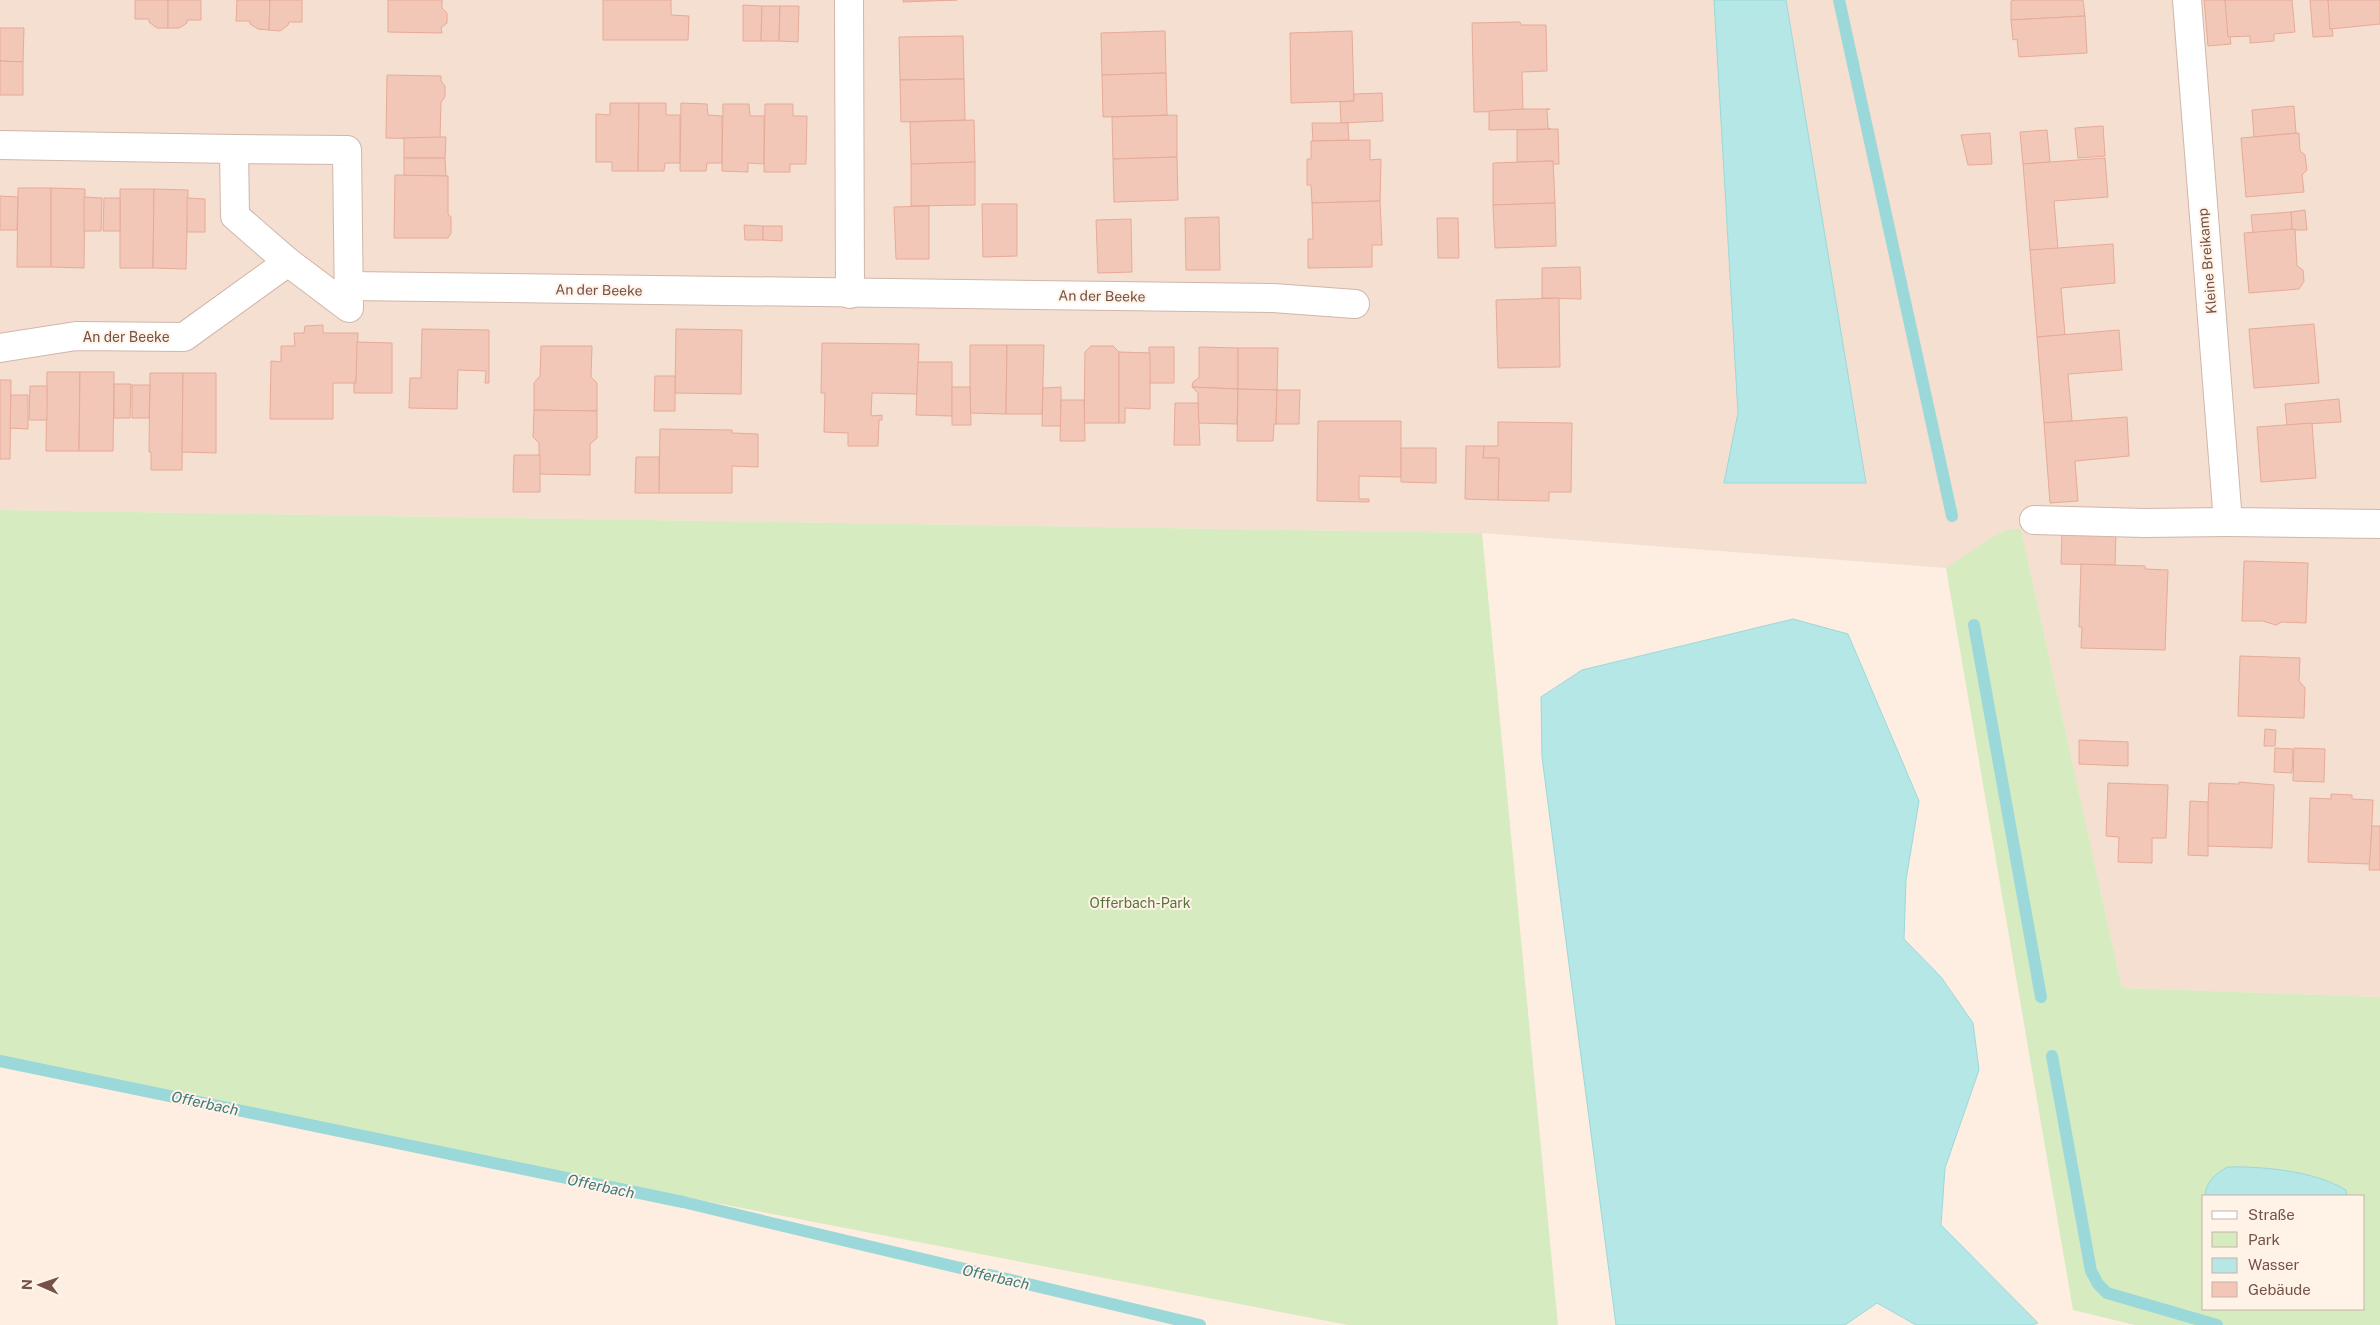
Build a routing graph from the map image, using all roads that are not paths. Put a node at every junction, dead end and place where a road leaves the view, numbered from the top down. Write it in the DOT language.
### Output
graph roads {
  1 [pos="849,0"];
  2 [pos="2187,0"];
  3 [pos="0,145"];
  4 [pos="234,149"];
  5 [pos="288,262"];
  6 [pos="348,286"];
  7 [pos="850,294"];
  8 [pos="1355,304"];
  9 [pos="0,348"];
  10 [pos="2034,520"];
  11 [pos="2228,522"];
  12 [pos="2380,524"];
  1 -- 7 [label="street"];
  2 -- 11 [label="street, Kleine Breikamp"];
  3 -- 4 [label="street"];
  4 -- 5 [label="street"];
  4 -- 6 [label="street"];
  5 -- 6 [label="street"];
  5 -- 9 [label="street, An der Beeke"];
  6 -- 7 [label="street, An der Beeke"];
  7 -- 8 [label="street, An der Beeke"];
  10 -- 11 [label="street"];
  11 -- 12 [label="street"];
}
